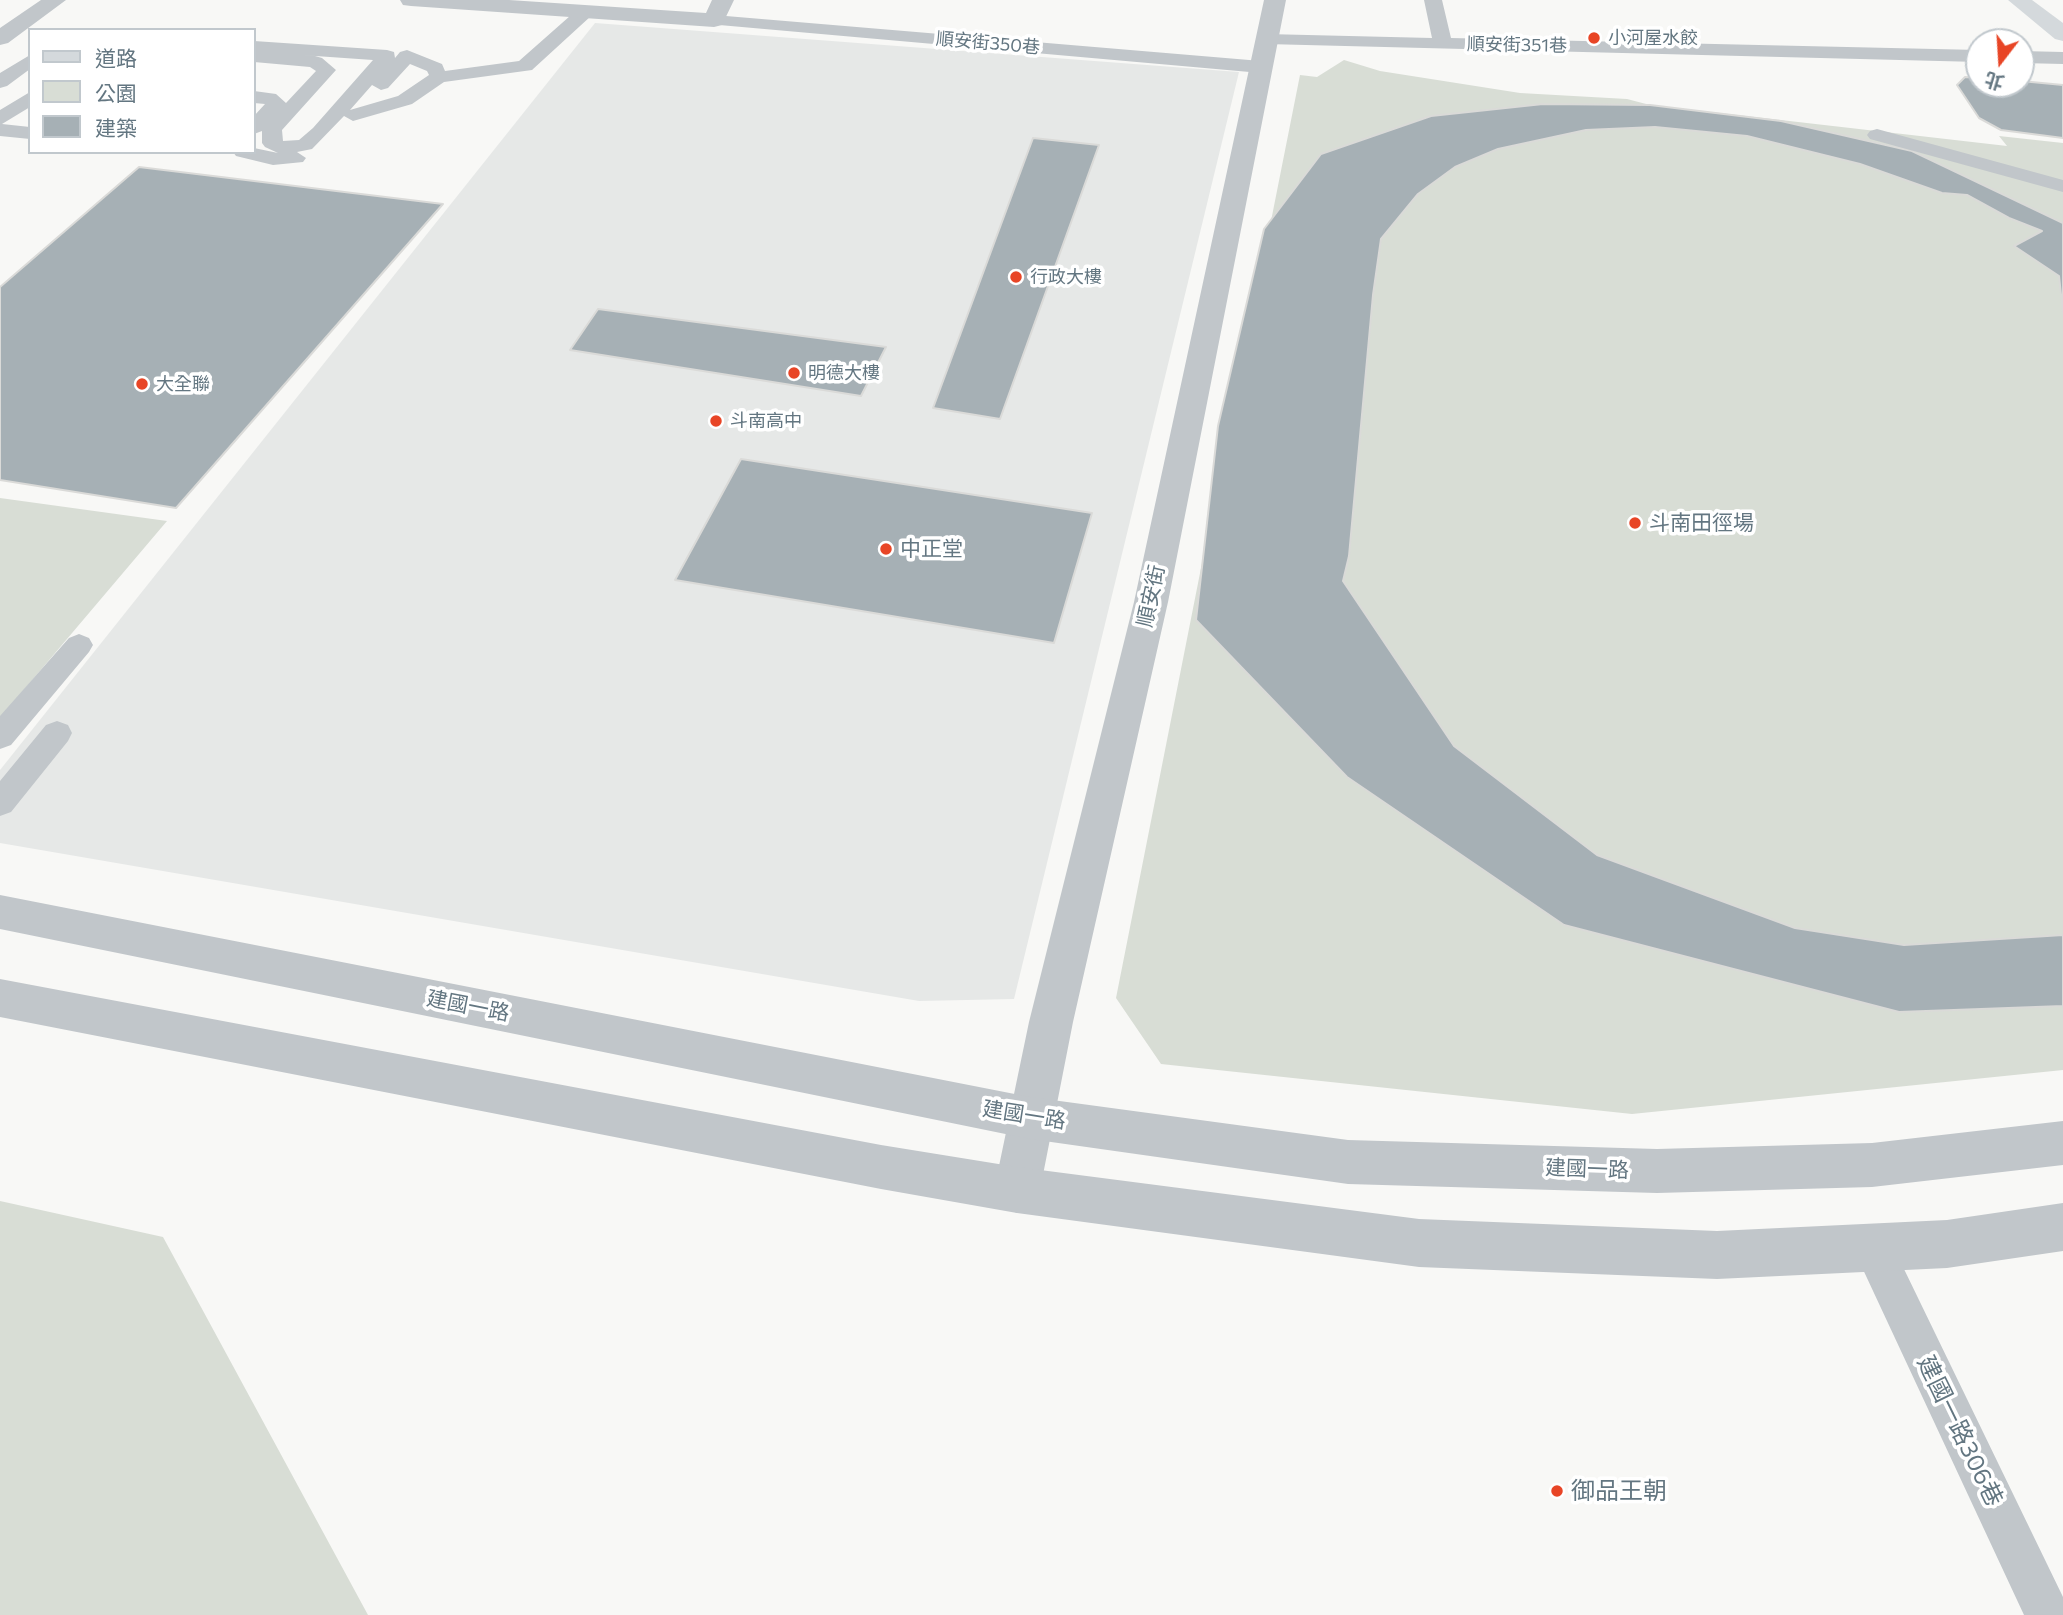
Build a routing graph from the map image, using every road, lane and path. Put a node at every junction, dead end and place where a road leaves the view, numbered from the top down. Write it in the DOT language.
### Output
graph roads {
  1 [pos="55,0"];
  2 [pos="411,0"];
  3 [pos="1275,0"];
  4 [pos="1433,0"];
  5 [pos="2019,0"];
  6 [pos="719,10"];
  7 [pos="585,12"];
  8 [pos="2058,27"];
  9 [pos="0,38"];
  10 [pos="1443,44"];
  11 [pos="256,46"];
  12 [pos="1264,53"];
  13 [pos="1965,56"];
  14 [pos="256,57"];
  15 [pos="2035,57"];
  16 [pos="2063,58"];
  17 [pos="28,61"];
  18 [pos="439,77"];
  19 [pos="0,82"];
  20 [pos="256,97"];
  21 [pos="28,99"];
  22 [pos="354,115"];
  23 [pos="0,119"];
  24 [pos="256,126"];
  25 [pos="0,130"];
  26 [pos="28,133"];
  27 [pos="1877,135"];
  28 [pos="245,154"];
  29 [pos="2063,186"];
  30 [pos="79,645"];
  31 [pos="57,733"];
  32 [pos="0,737"];
  33 [pos="0,803"];
  34 [pos="0,912"];
  35 [pos="0,998"];
  36 [pos="1030,1118"];
  37 [pos="2063,1143"];
  38 [pos="1017,1190"];
  39 [pos="2063,1227"];
  40 [pos="1872,1248"];
  41 [pos="2048,1615"];
  1 -- 9 [label="street"];
  2 -- 7 [label="street"];
  3 -- 12 [label="street, 順安街"];
  4 -- 10 [label="lane"];
  5 -- 8 [label="main road"];
  6 -- 7 [label="street"];
  6 -- 12 [label="lane, 順安街350巷"];
  7 -- 18 [label="lane"];
  10 -- 12 [label="lane, 順安街351巷"];
  10 -- 13 [label="lane, 順安街351巷"];
  11 -- 14 [label="lane"];
  12 -- 36 [label="street, 順安街"];
  15 -- 16 [label="lane"];
  17 -- 19 [label="lane"];
  18 -- 22 [label="lane"];
  18 -- 22 [label="lane"];
  20 -- 24 [label="lane"];
  21 -- 23 [label="lane"];
  22 -- 28 [label="lane"];
  25 -- 26 [label="lane"];
  27 -- 29 [label="lane"];
  30 -- 32 [label="lane"];
  31 -- 33 [label="lane"];
  34 -- 36 [label="street, 建國一路"];
  35 -- 38 [label="street"];
  36 -- 37 [label="street, 建國一路"];
  36 -- 38 [label="street, 順安街"];
  38 -- 40 [label="street"];
  39 -- 40 [label="street"];
  40 -- 41 [label="lane, 建國一路306巷"];
}
